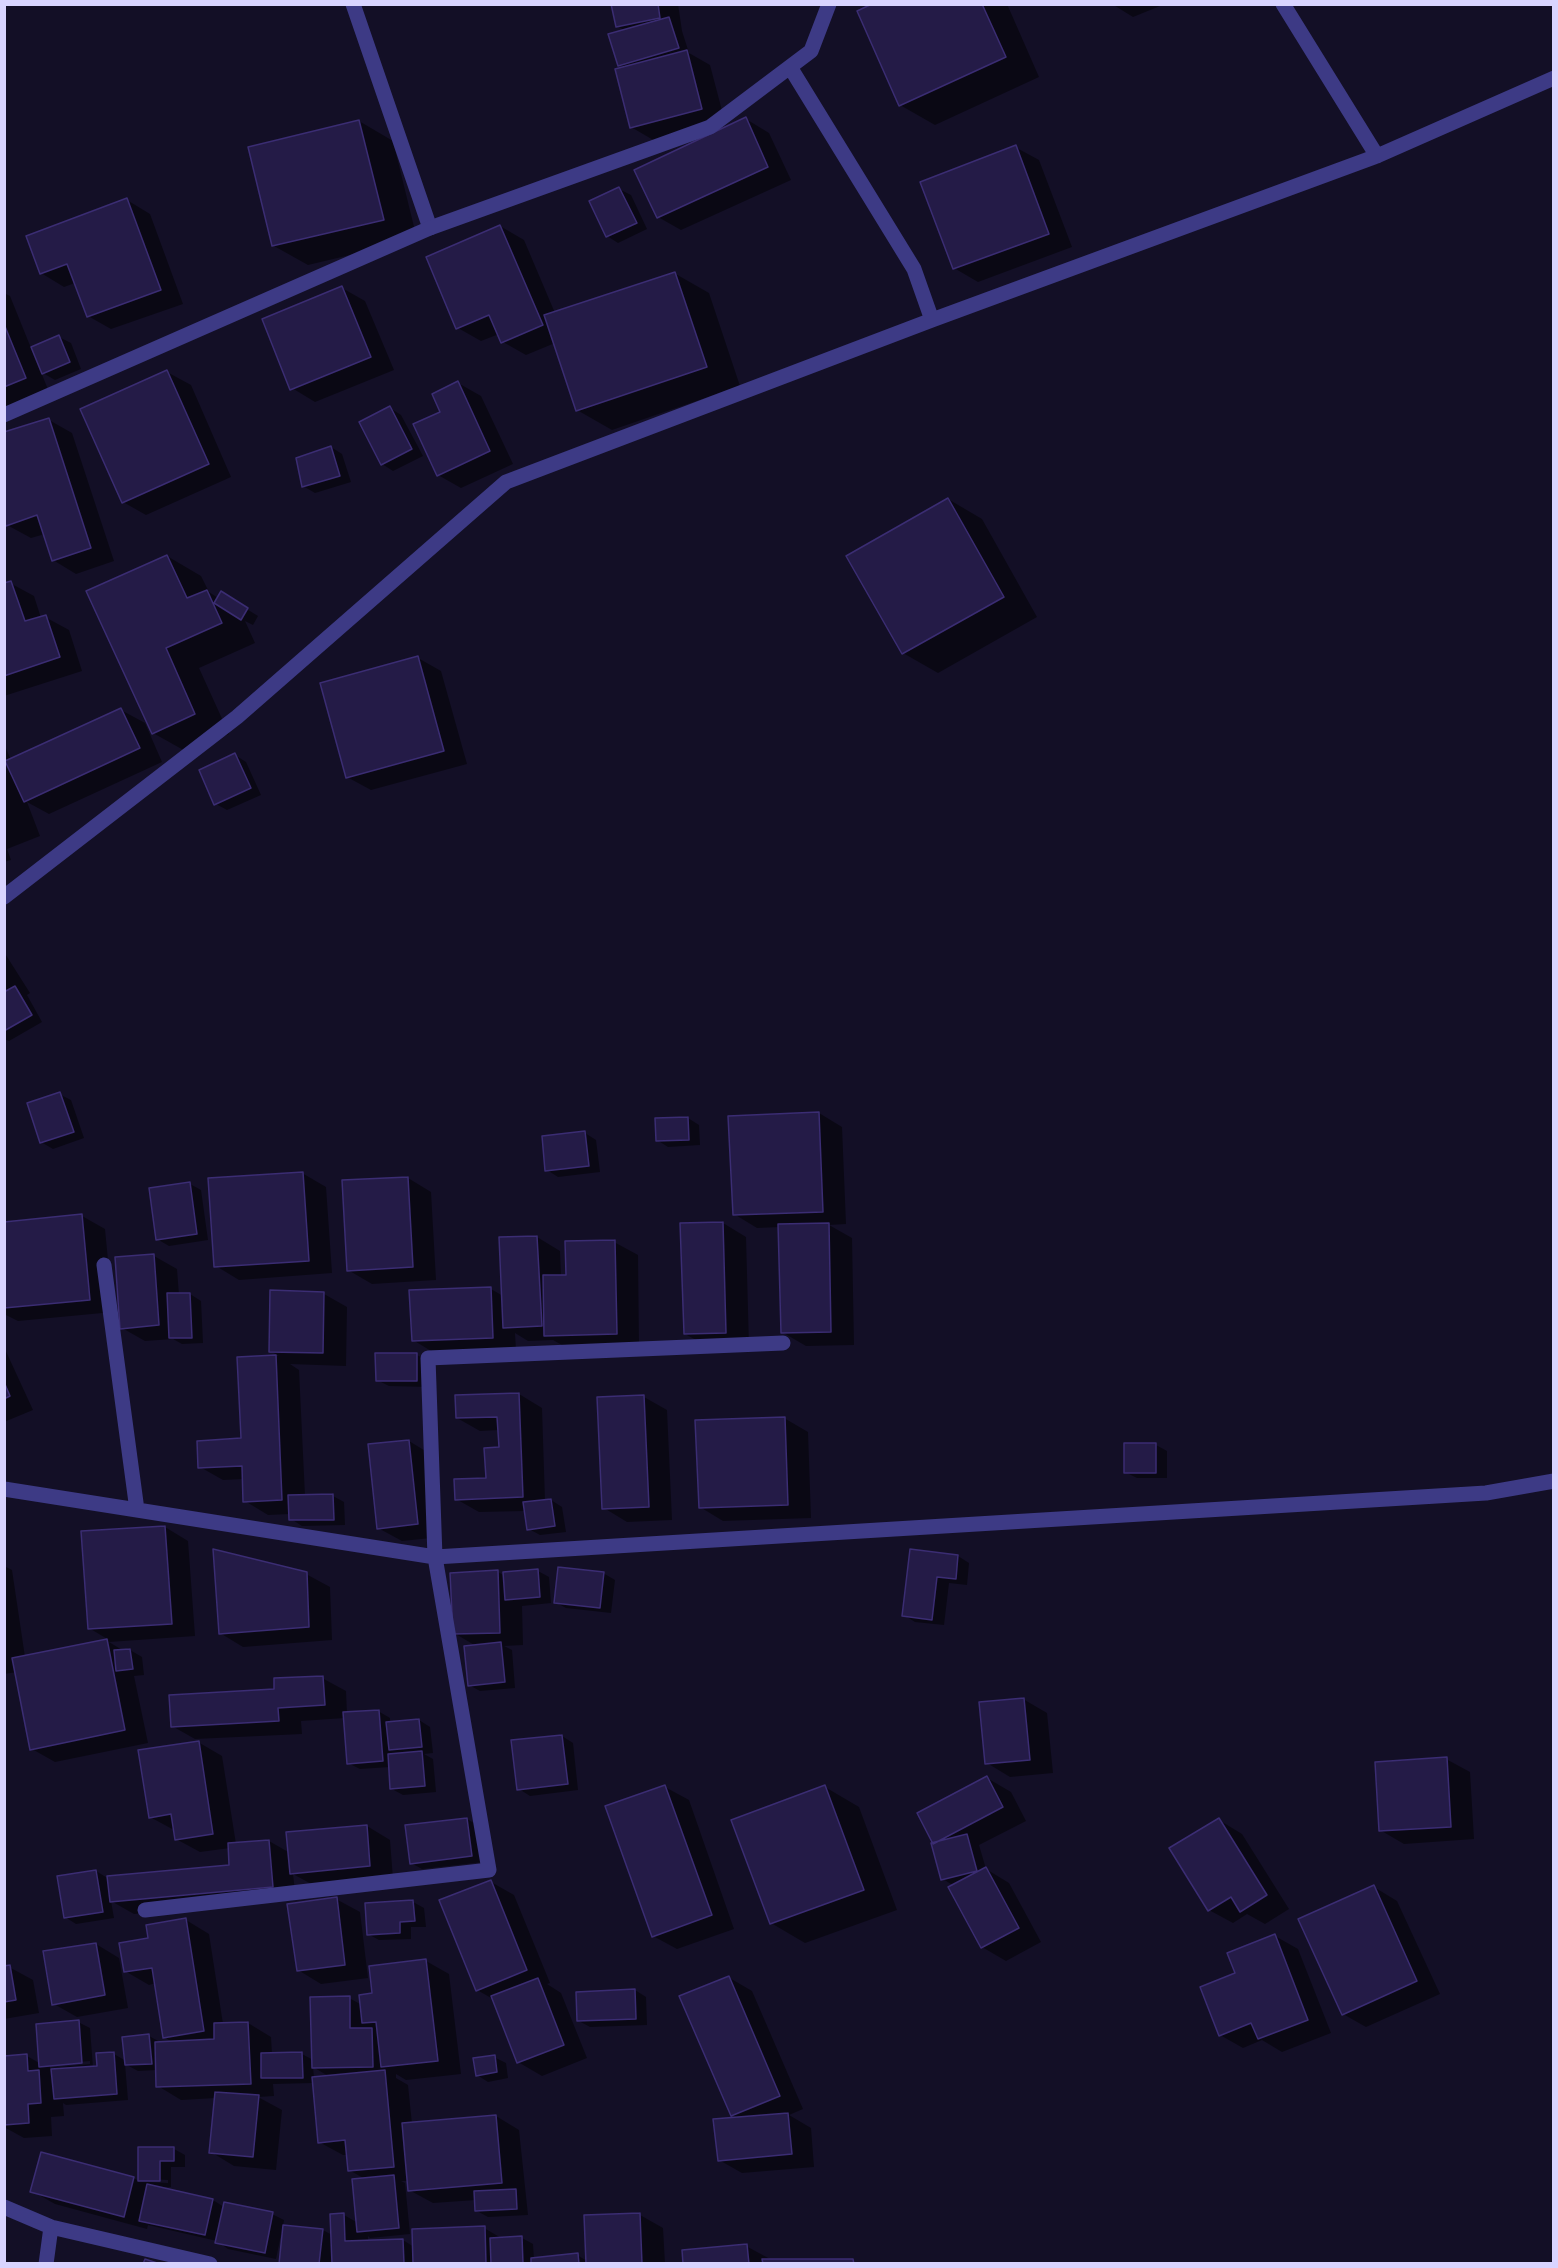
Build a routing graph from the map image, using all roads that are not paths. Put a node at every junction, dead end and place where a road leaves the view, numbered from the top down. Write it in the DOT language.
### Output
graph roads {
  1 [pos="353,4"];
  2 [pos="829,4"];
  3 [pos="1283,4"];
  4 [pos="790,67"];
  5 [pos="1554,78"];
  6 [pos="1377,156"];
  7 [pos="430,228"];
  8 [pos="932,320"];
  9 [pos="4,415"];
  10 [pos="4,897"];
  11 [pos="104,1265"];
  12 [pos="783,1343"];
  13 [pos="1554,1481"];
  14 [pos="4,1489"];
  15 [pos="137,1510"];
  16 [pos="435,1557"];
  17 [pos="145,1910"];
  18 [pos="4,2207"];
  19 [pos="51,2227"];
  20 [pos="46,2264"];
  21 [pos="210,2264"];
  1 -- 7 [label="street"];
  2 -- 4 [label="street"];
  3 -- 6 [label="street"];
  4 -- 7 [label="street"];
  4 -- 8 [label="street"];
  5 -- 6 [label="street"];
  6 -- 8 [label="street"];
  7 -- 9 [label="street"];
  8 -- 10 [label="street"];
  11 -- 15 [label="street"];
  12 -- 16 [label="street"];
  13 -- 16 [label="street"];
  14 -- 15 [label="street"];
  15 -- 16 [label="street"];
  16 -- 17 [label="street"];
  18 -- 19 [label="street"];
  19 -- 20 [label="street"];
  19 -- 21 [label="street"];
}
